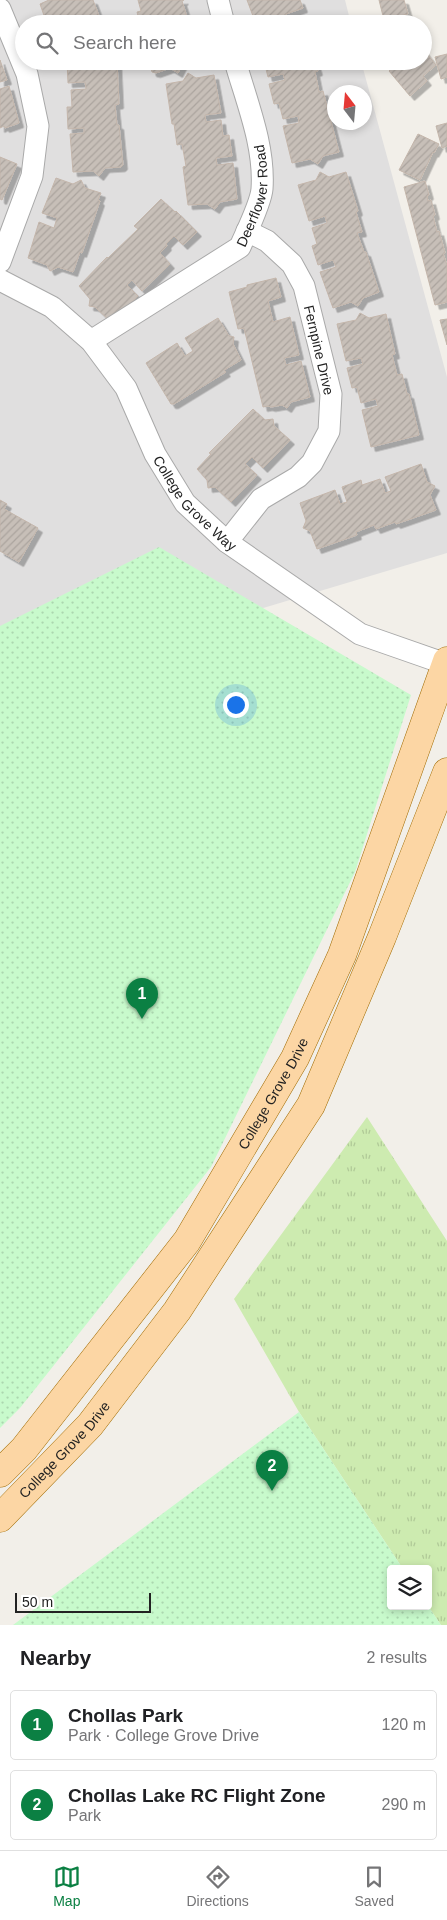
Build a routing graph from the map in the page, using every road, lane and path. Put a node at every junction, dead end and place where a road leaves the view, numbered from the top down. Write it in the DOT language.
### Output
graph roads {
  1 [pos="218,0"];
  2 [pos="0,9"];
  3 [pos="222,15"];
  4 [pos="15,45"];
  5 [pos="25,70"];
  6 [pos="238,70"];
  7 [pos="248,232"];
  8 [pos="0,262"];
  9 [pos="0,280"];
  10 [pos="91,341"];
  11 [pos="227,542"];
  12 [pos="447,663"];
  13 [pos="447,772"];
  14 [pos="0,1473"];
  15 [pos="0,1518"];
  1 -- 3 [label="street"];
  2 -- 4 [label="street"];
  5 -- 8 [label="street"];
  6 -- 7 [label="street, Deerflower Road"];
  7 -- 10 [label="street, Deerflower Road"];
  7 -- 11 [label="street, Fernpine Drive"];
  9 -- 10 [label="street, College Grove Way"];
  10 -- 11 [label="street, College Grove Way"];
  11 -- 12 [label="street, College Grove Way"];
  12 -- 14 [label="main road, College Grove Drive"];
  13 -- 15 [label="main road, College Grove Drive"];
}
